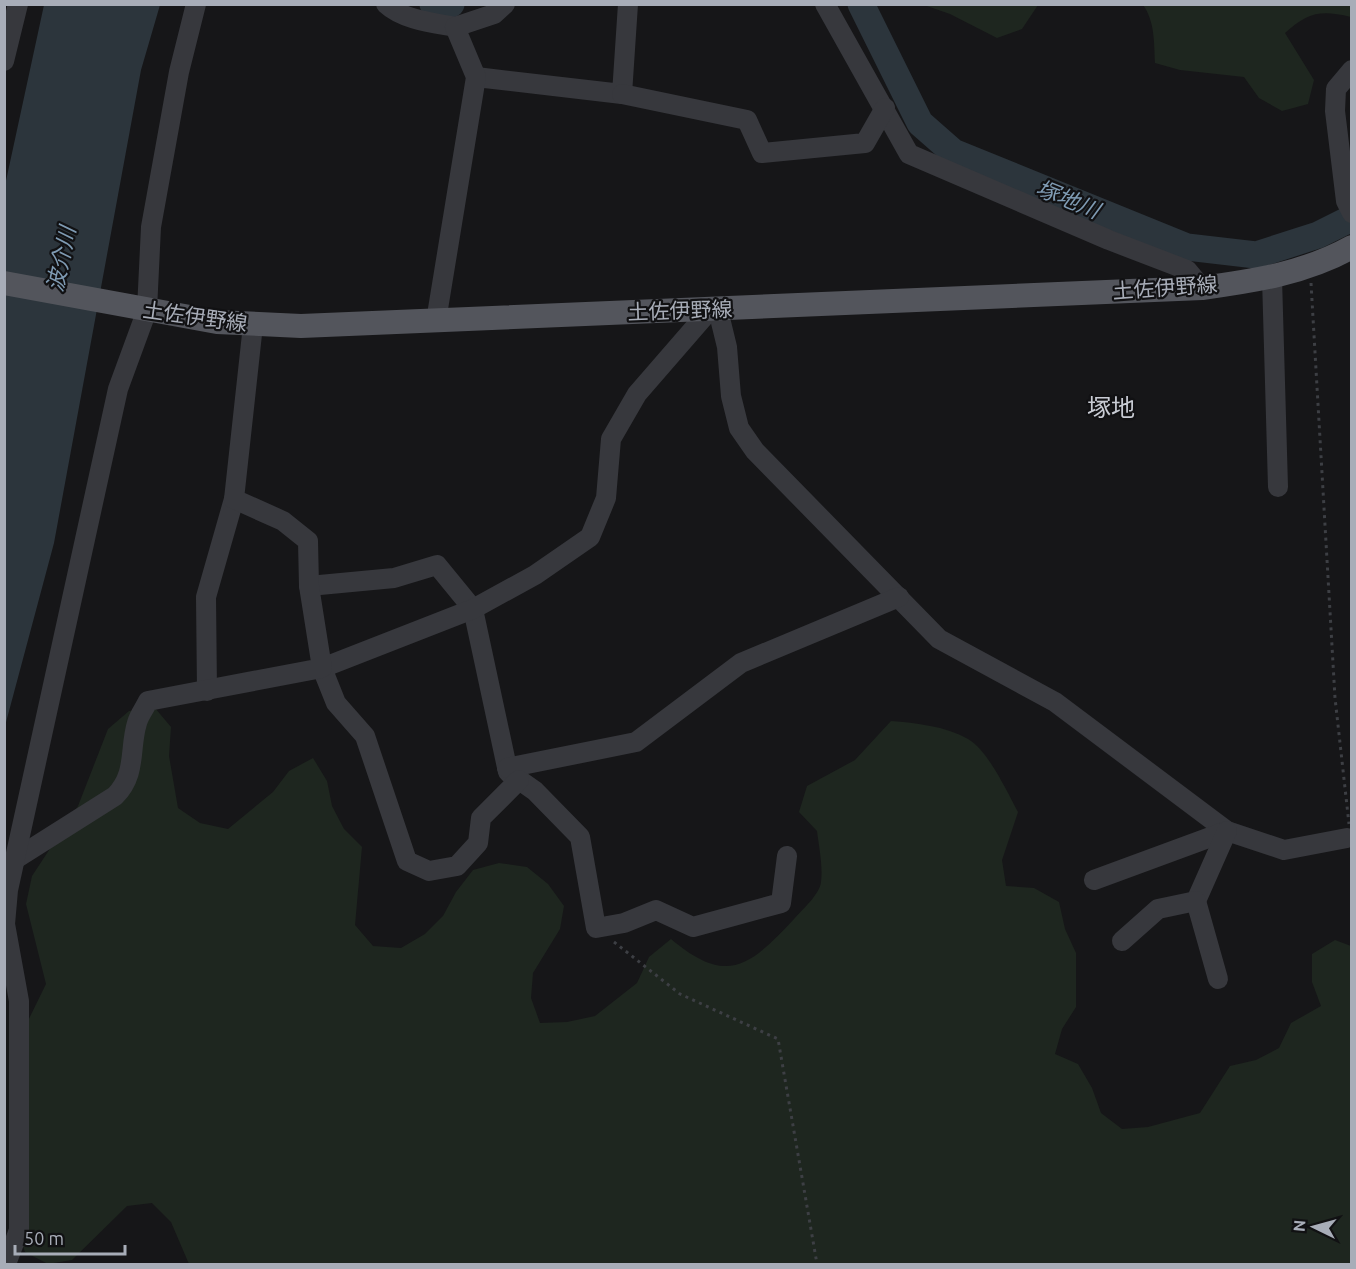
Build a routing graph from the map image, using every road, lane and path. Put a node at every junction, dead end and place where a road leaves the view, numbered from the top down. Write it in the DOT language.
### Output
graph roads {
  1 [pos="18,4"];
  2 [pos="196,4"];
  3 [pos="386,4"];
  4 [pos="505,4"];
  5 [pos="628,4"];
  6 [pos="825,4"];
  7 [pos="455,27"];
  8 [pos="4,61"];
  9 [pos="1352,70"];
  10 [pos="476,77"];
  11 [pos="622,94"];
  12 [pos="885,108"];
  13 [pos="1352,213"];
  14 [pos="1350,251"];
  15 [pos="1310,267"];
  16 [pos="1272,278"];
  17 [pos="4,283"];
  18 [pos="1202,288"];
  19 [pos="140,309"];
  20 [pos="714,310"];
  21 [pos="436,321"];
  22 [pos="253,325"];
  23 [pos="1278,487"];
  24 [pos="234,499"];
  25 [pos="309,586"];
  26 [pos="899,597"];
  27 [pos="472,609"];
  28 [pos="322,668"];
  29 [pos="207,691"];
  30 [pos="513,774"];
  31 [pos="1227,831"];
  32 [pos="1347,838"];
  33 [pos="787,856"];
  34 [pos="17,858"];
  35 [pos="1094,880"];
  36 [pos="1196,901"];
  37 [pos="596,928"];
  38 [pos="1122,941"];
  39 [pos="1218,978"];
  40 [pos="6,1264"];
  41 [pos="817,1264"];
  1 -- 8 [label="street"];
  2 -- 19 [label="street"];
  3 -- 7 [label="street"];
  4 -- 7 [label="street"];
  5 -- 11 [label="street"];
  6 -- 12 [label="street"];
  7 -- 10 [label="street"];
  9 -- 13 [label="street"];
  10 -- 11 [label="street"];
  10 -- 21 [label="street"];
  11 -- 12 [label="street"];
  12 -- 18 [label="street"];
  14 -- 15 [label="main road, 土佐伊野線"];
  15 -- 16 [label="main road, 土佐伊野線"];
  15 -- 32 [label="path"];
  16 -- 18 [label="main road, 土佐伊野線"];
  16 -- 23 [label="street"];
  17 -- 19 [label="main road, 土佐伊野線"];
  18 -- 20 [label="main road, 土佐伊野線"];
  19 -- 22 [label="main road, 土佐伊野線"];
  19 -- 34 [label="street"];
  20 -- 21 [label="main road, 土佐伊野線"];
  20 -- 26 [label="street"];
  20 -- 27 [label="street"];
  21 -- 22 [label="main road, 土佐伊野線"];
  22 -- 24 [label="street"];
  24 -- 25 [label="street"];
  24 -- 29 [label="street"];
  25 -- 27 [label="street"];
  25 -- 28 [label="street"];
  26 -- 30 [label="street"];
  26 -- 31 [label="street"];
  27 -- 28 [label="street"];
  27 -- 30 [label="street"];
  28 -- 29 [label="street"];
  28 -- 30 [label="street"];
  29 -- 34 [label="street"];
  30 -- 37 [label="street"];
  31 -- 32 [label="street"];
  31 -- 35 [label="street"];
  31 -- 36 [label="street"];
  33 -- 37 [label="street"];
  34 -- 40 [label="street"];
  36 -- 38 [label="street"];
  36 -- 39 [label="street"];
  37 -- 41 [label="path"];
}
